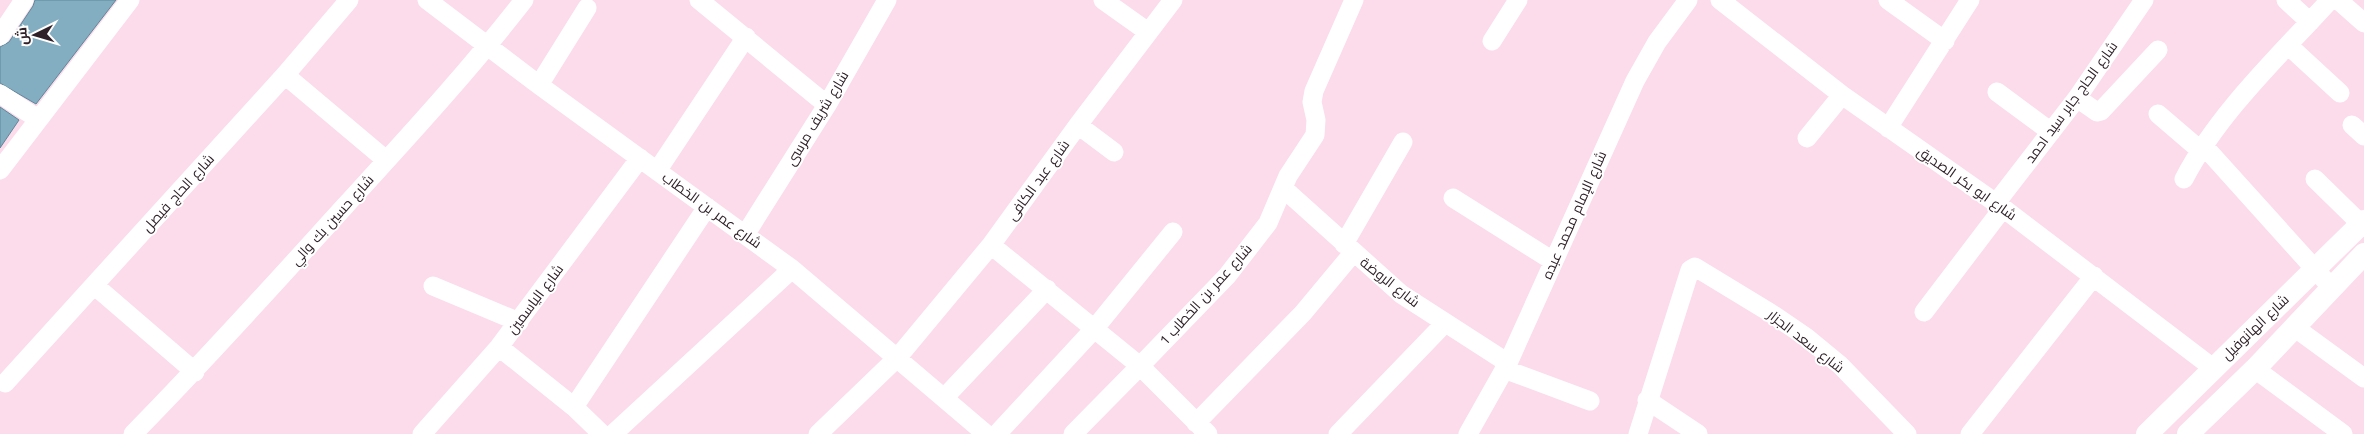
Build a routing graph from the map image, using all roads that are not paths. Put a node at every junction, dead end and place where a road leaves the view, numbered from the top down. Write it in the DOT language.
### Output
graph roads {
  1 [pos="24,0"];
  2 [pos="130,0"];
  3 [pos="349,0"];
  4 [pos="427,0"];
  5 [pos="524,0"];
  6 [pos="699,0"];
  7 [pos="887,0"];
  8 [pos="1103,0"];
  9 [pos="1173,0"];
  10 [pos="1354,0"];
  11 [pos="1518,0"];
  12 [pos="1688,0"];
  13 [pos="1720,0"];
  14 [pos="1970,0"];
  15 [pos="2144,0"];
  16 [pos="2286,0"];
  17 [pos="2330,0"];
  18 [pos="2338,0"];
  19 [pos="1892,1"];
  20 [pos="588,8"];
  21 [pos="2310,22"];
  22 [pos="2364,23"];
  23 [pos="1148,32"];
  24 [pos="0,36"];
  25 [pos="746,36"];
  26 [pos="1945,41"];
  27 [pos="1492,42"];
  28 [pos="2288,46"];
  29 [pos="488,47"];
  30 [pos="2158,50"];
  31 [pos="284,75"];
  32 [pos="539,85"];
  33 [pos="1997,92"];
  34 [pos="2340,92"];
  35 [pos="0,94"];
  36 [pos="1842,95"];
  37 [pos="2077,98"];
  38 [pos="827,105"];
  39 [pos="2158,114"];
  40 [pos="38,119"];
  41 [pos="1078,125"];
  42 [pos="1888,128"];
  43 [pos="2051,132"];
  44 [pos="1807,138"];
  45 [pos="1403,142"];
  46 [pos="2201,148"];
  47 [pos="1114,152"];
  48 [pos="640,158"];
  49 [pos="386,160"];
  50 [pos="0,170"];
  51 [pos="657,171"];
  52 [pos="2184,179"];
  53 [pos="2314,180"];
  54 [pos="1283,188"];
  55 [pos="1453,198"];
  56 [pos="2000,206"];
  57 [pos="707,207"];
  58 [pos="2362,223"];
  59 [pos="1173,232"];
  60 [pos="745,234"];
  61 [pos="991,245"];
  62 [pos="1349,249"];
  63 [pos="1553,261"];
  64 [pos="2362,261"];
  65 [pos="792,269"];
  66 [pos="2314,270"];
  67 [pos="2094,276"];
  68 [pos="94,285"];
  69 [pos="433,286"];
  70 [pos="2331,287"];
  71 [pos="1047,289"];
  72 [pos="1924,312"];
  73 [pos="518,322"];
  74 [pos="1446,323"];
  75 [pos="2294,327"];
  76 [pos="1095,328"];
  77 [pos="499,347"];
  78 [pos="898,357"];
  79 [pos="1140,366"];
  80 [pos="1506,366"];
  81 [pos="2213,368"];
  82 [pos="2255,369"];
  83 [pos="195,372"];
  84 [pos="2364,378"];
  85 [pos="5,383"];
  86 [pos="944,398"];
  87 [pos="1590,400"];
  88 [pos="1647,400"];
  89 [pos="574,407"];
  90 [pos="1202,428"];
  91 [pos="2331,430"];
  92 [pos="426,433"];
  93 [pos="133,434"];
  94 [pos="602,434"];
  95 [pos="613,434"];
  96 [pos="818,434"];
  97 [pos="986,434"];
  98 [pos="997,434"];
  99 [pos="1073,434"];
  100 [pos="1338,434"];
  101 [pos="1468,434"];
  102 [pos="1638,434"];
  103 [pos="1698,434"];
  104 [pos="1907,434"];
  105 [pos="1970,434"];
  106 [pos="2147,434"];
  107 [pos="2188,434"];
  1 -- 24 [label="street"];
  2 -- 40 [label="street"];
  3 -- 31 [label="street, شارع الحاج فيصل"];
  4 -- 29 [label="street, شارع عمر بن الخطاب"];
  5 -- 29 [label="street, شارع حسين بك والي"];
  6 -- 25 [label="street"];
  7 -- 38 [label="street, شارع شريف مرسى"];
  8 -- 23 [label="street"];
  9 -- 23 [label="street, شارع عبد الكافى"];
  10 -- 54 [label="street, شارع عمر بن الخطاب 1"];
  11 -- 27 [label="street"];
  12 -- 63 [label="street, شارع الإمام محمد عبده"];
  13 -- 36 [label="street, شارع ابو بكر الصديق"];
  14 -- 26 [label="street"];
  15 -- 37 [label="street, شارع الحاج جابر سيد احمد"];
  16 -- 21 [label="street"];
  17 -- 21 [label="street"];
  18 -- 22 [label="street"];
  19 -- 26 [label="street"];
  20 -- 32 [label="street"];
  21 -- 28 [label="street"];
  23 -- 41 [label="street, شارع عبد الكافى"];
  25 -- 38 [label="street"];
  25 -- 51 [label="street"];
  26 -- 42 [label="street"];
  28 -- 34 [label="street"];
  28 -- 46 [label="street"];
  29 -- 32 [label="street, شارع عمر بن الخطاب"];
  29 -- 49 [label="street, شارع حسين بك والي"];
  30 -- 37 [label="street"];
  31 -- 49 [label="street"];
  31 -- 68 [label="street, شارع الحاج فيصل"];
  32 -- 48 [label="street, شارع عمر بن الخطاب"];
  33 -- 43 [label="street"];
  35 -- 40 [label="street"];
  36 -- 42 [label="street, شارع ابو بكر الصديق"];
  36 -- 44 [label="street"];
  37 -- 43 [label="street, شارع الحاج جابر سيد احمد"];
  38 -- 60 [label="street, شارع شريف مرسى"];
  39 -- 46 [label="street"];
  40 -- 50 [label="street"];
  41 -- 47 [label="street"];
  41 -- 61 [label="street, شارع عبد الكافى"];
  42 -- 56 [label="street, شارع ابو بكر الصديق"];
  43 -- 56 [label="street, شارع الحاج جابر سيد احمد"];
  45 -- 62 [label="street"];
  46 -- 52 [label="street"];
  46 -- 66 [label="street"];
  48 -- 51 [label="street, شارع عمر بن الخطاب"];
  48 -- 73 [label="street, شارع الياسمين"];
  49 -- 83 [label="street, شارع حسين بك والي"];
  51 -- 57 [label="street, شارع عمر بن الخطاب"];
  53 -- 58 [label="street"];
  54 -- 62 [label="street, شارع الروضة"];
  54 -- 79 [label="street, شارع عمر بن الخطاب 1"];
  55 -- 63 [label="street"];
  56 -- 67 [label="street, شارع ابو بكر الصديق"];
  56 -- 72 [label="street, شارع الحاج جابر سيد احمد"];
  57 -- 60 [label="street, شارع عمر بن الخطاب"];
  57 -- 89 [label="street"];
  58 -- 66 [label="street, شارع الهانوفيل"];
  59 -- 76 [label="street"];
  60 -- 65 [label="street, شارع عمر بن الخطاب"];
  61 -- 71 [label="street"];
  61 -- 78 [label="street, شارع عبد الكافى"];
  62 -- 74 [label="street, شارع الروضة"];
  62 -- 90 [label="street"];
  63 -- 80 [label="street, شارع الإمام محمد عبده"];
  64 -- 70 [label="street, شارع الهانوفيل"];
  65 -- 78 [label="street, شارع عمر بن الخطاب"];
  65 -- 95 [label="street"];
  66 -- 70 [label="street"];
  66 -- 81 [label="street, شارع الهانوفيل"];
  67 -- 81 [label="street, شارع ابو بكر الصديق"];
  67 -- 105 [label="street"];
  68 -- 83 [label="street"];
  68 -- 85 [label="street, شارع الحاج فيصل"];
  69 -- 73 [label="street"];
  70 -- 75 [label="street, شارع الهانوفيل"];
  71 -- 76 [label="street"];
  71 -- 86 [label="street"];
  73 -- 77 [label="street, شارع الياسمين"];
  74 -- 80 [label="street, شارع الروضة"];
  74 -- 100 [label="street"];
  75 -- 82 [label="street, شارع الهانوفيل"];
  75 -- 84 [label="street"];
  76 -- 79 [label="street"];
  76 -- 98 [label="street"];
  77 -- 89 [label="street"];
  77 -- 92 [label="street, شارع الياسمين"];
  78 -- 86 [label="street, شارع عمر بن الخطاب"];
  78 -- 96 [label="street, شارع عبد الكافى"];
  79 -- 90 [label="street"];
  79 -- 99 [label="street"];
  80 -- 87 [label="street, شارع الروضة"];
  80 -- 101 [label="street, شارع الإمام محمد عبده"];
  81 -- 106 [label="street, شارع الهانوفيل"];
  82 -- 91 [label="street"];
  82 -- 107 [label="street, شارع الهانوفيل"];
  83 -- 93 [label="street, شارع حسين بك والي"];
  86 -- 97 [label="street, شارع عمر بن الخطاب"];
  88 -- 102 [label="street"];
  88 -- 103 [label="street"];
  88 -- 104 [label="street, شارع سعد الجزار"];
  89 -- 94 [label="street"];
}
